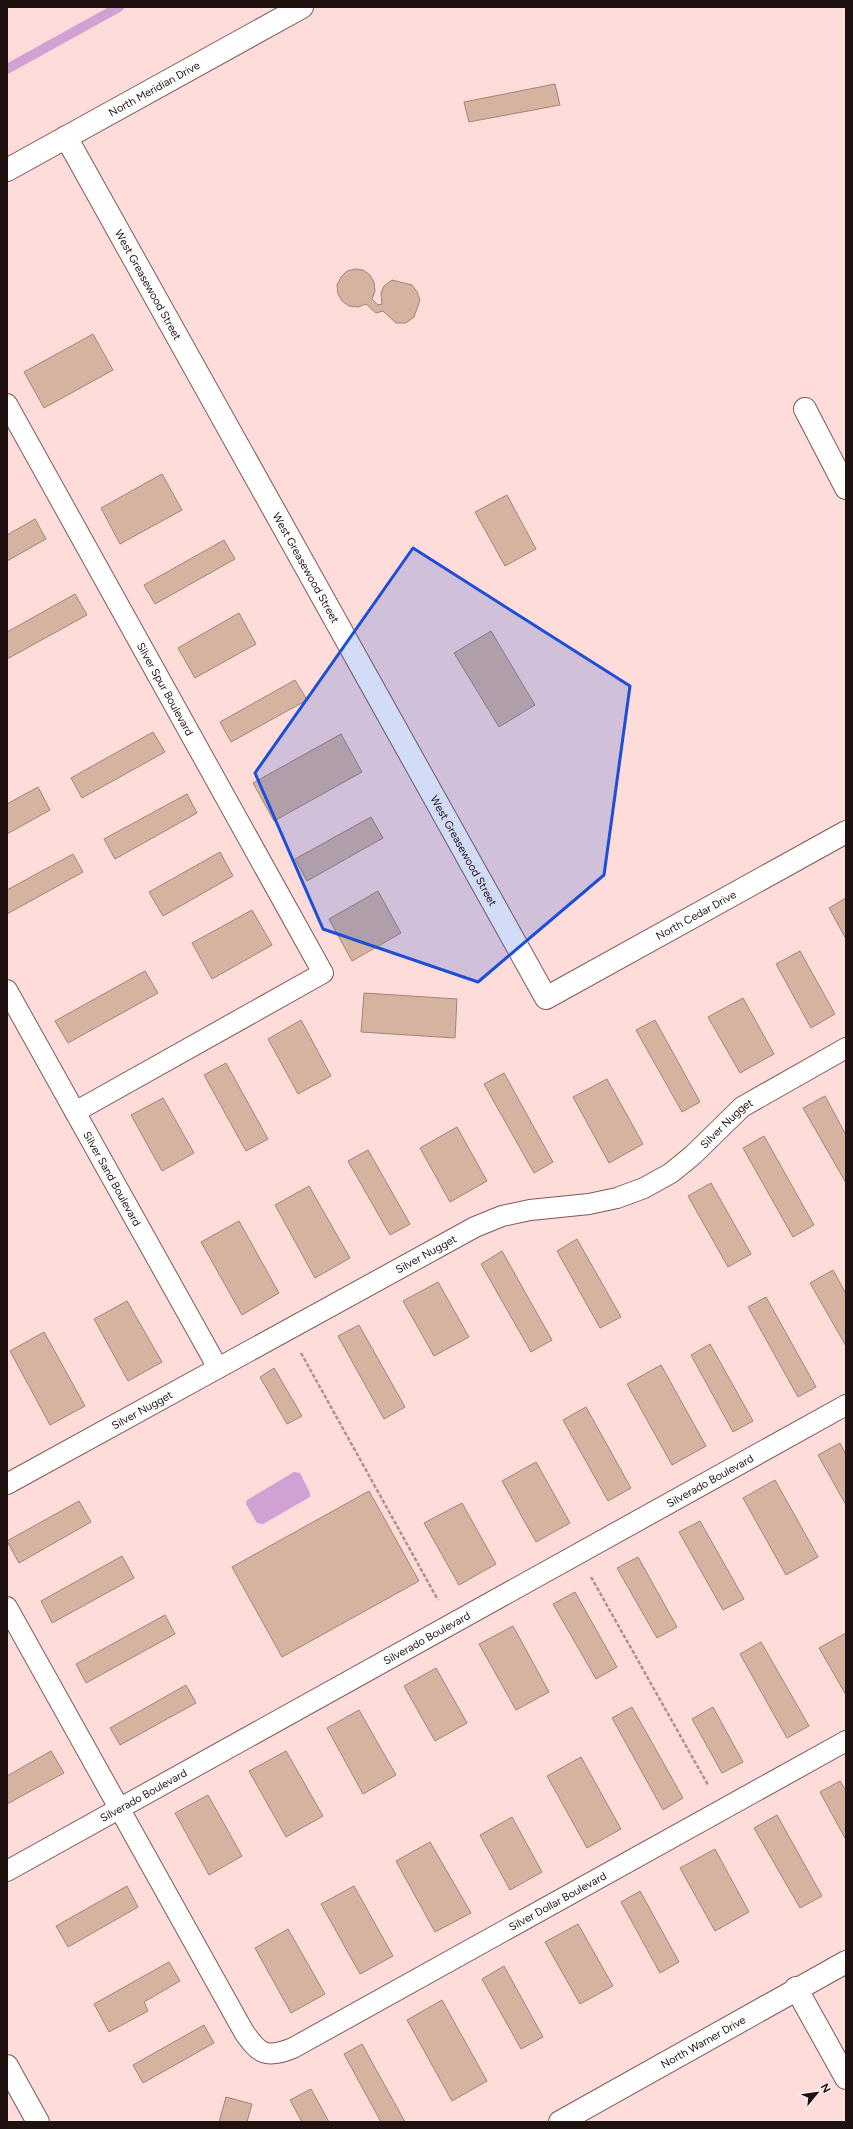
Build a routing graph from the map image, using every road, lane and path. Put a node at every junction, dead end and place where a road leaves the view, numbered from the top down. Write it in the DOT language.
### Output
graph roads {
  1 [pos="302,7"];
  2 [pos="66,137"];
  3 [pos="7,170"];
  4 [pos="7,404"];
  5 [pos="805,409"];
  6 [pos="846,488"];
  7 [pos="846,832"];
  8 [pos="7,990"];
  9 [pos="546,998"];
  10 [pos="846,1048"];
  11 [pos="75,1112"];
  12 [pos="288,1329"];
  13 [pos="218,1368"];
  14 [pos="846,1405"];
  15 [pos="7,1484"];
  16 [pos="578,1554"];
  17 [pos="7,1607"];
  18 [pos="452,1624"];
  19 [pos="846,1741"];
  20 [pos="120,1809"];
  21 [pos="722,1810"];
  22 [pos="7,1871"];
  23 [pos="846,1962"];
  24 [pos="796,1988"];
  25 [pos="7,2066"];
  26 [pos="846,2078"];
  27 [pos="38,2122"];
  28 [pos="560,2122"];
  1 -- 2 [label="street, North Meridian Drive"];
  2 -- 3 [label="street, North Meridian Drive"];
  2 -- 9 [label="street, West Greasewood Street"];
  4 -- 11 [label="lane, Silver Spur Boulevard"];
  5 -- 6 [label="street"];
  7 -- 9 [label="street, North Cedar Drive"];
  8 -- 11 [label="lane, Silver Sand Boulevard"];
  10 -- 12 [label="lane, Silver Nugget"];
  11 -- 13 [label="lane, Silver Sand Boulevard"];
  12 -- 13 [label="lane, Silver Nugget"];
  12 -- 18 [label="path"];
  13 -- 15 [label="lane, Silver Nugget"];
  14 -- 16 [label="lane, Silverado Boulevard"];
  16 -- 18 [label="lane, Silverado Boulevard"];
  16 -- 21 [label="path"];
  17 -- 20 [label="lane"];
  18 -- 20 [label="lane, Silverado Boulevard"];
  19 -- 21 [label="lane, Silver Dollar Boulevard"];
  20 -- 21 [label="lane, Silver Dollar Boulevard"];
  20 -- 22 [label="lane, Silverado Boulevard"];
  23 -- 24 [label="street, North Warner Drive"];
  24 -- 26 [label="street"];
  24 -- 28 [label="street, North Warner Drive"];
  25 -- 27 [label="street"];
}
